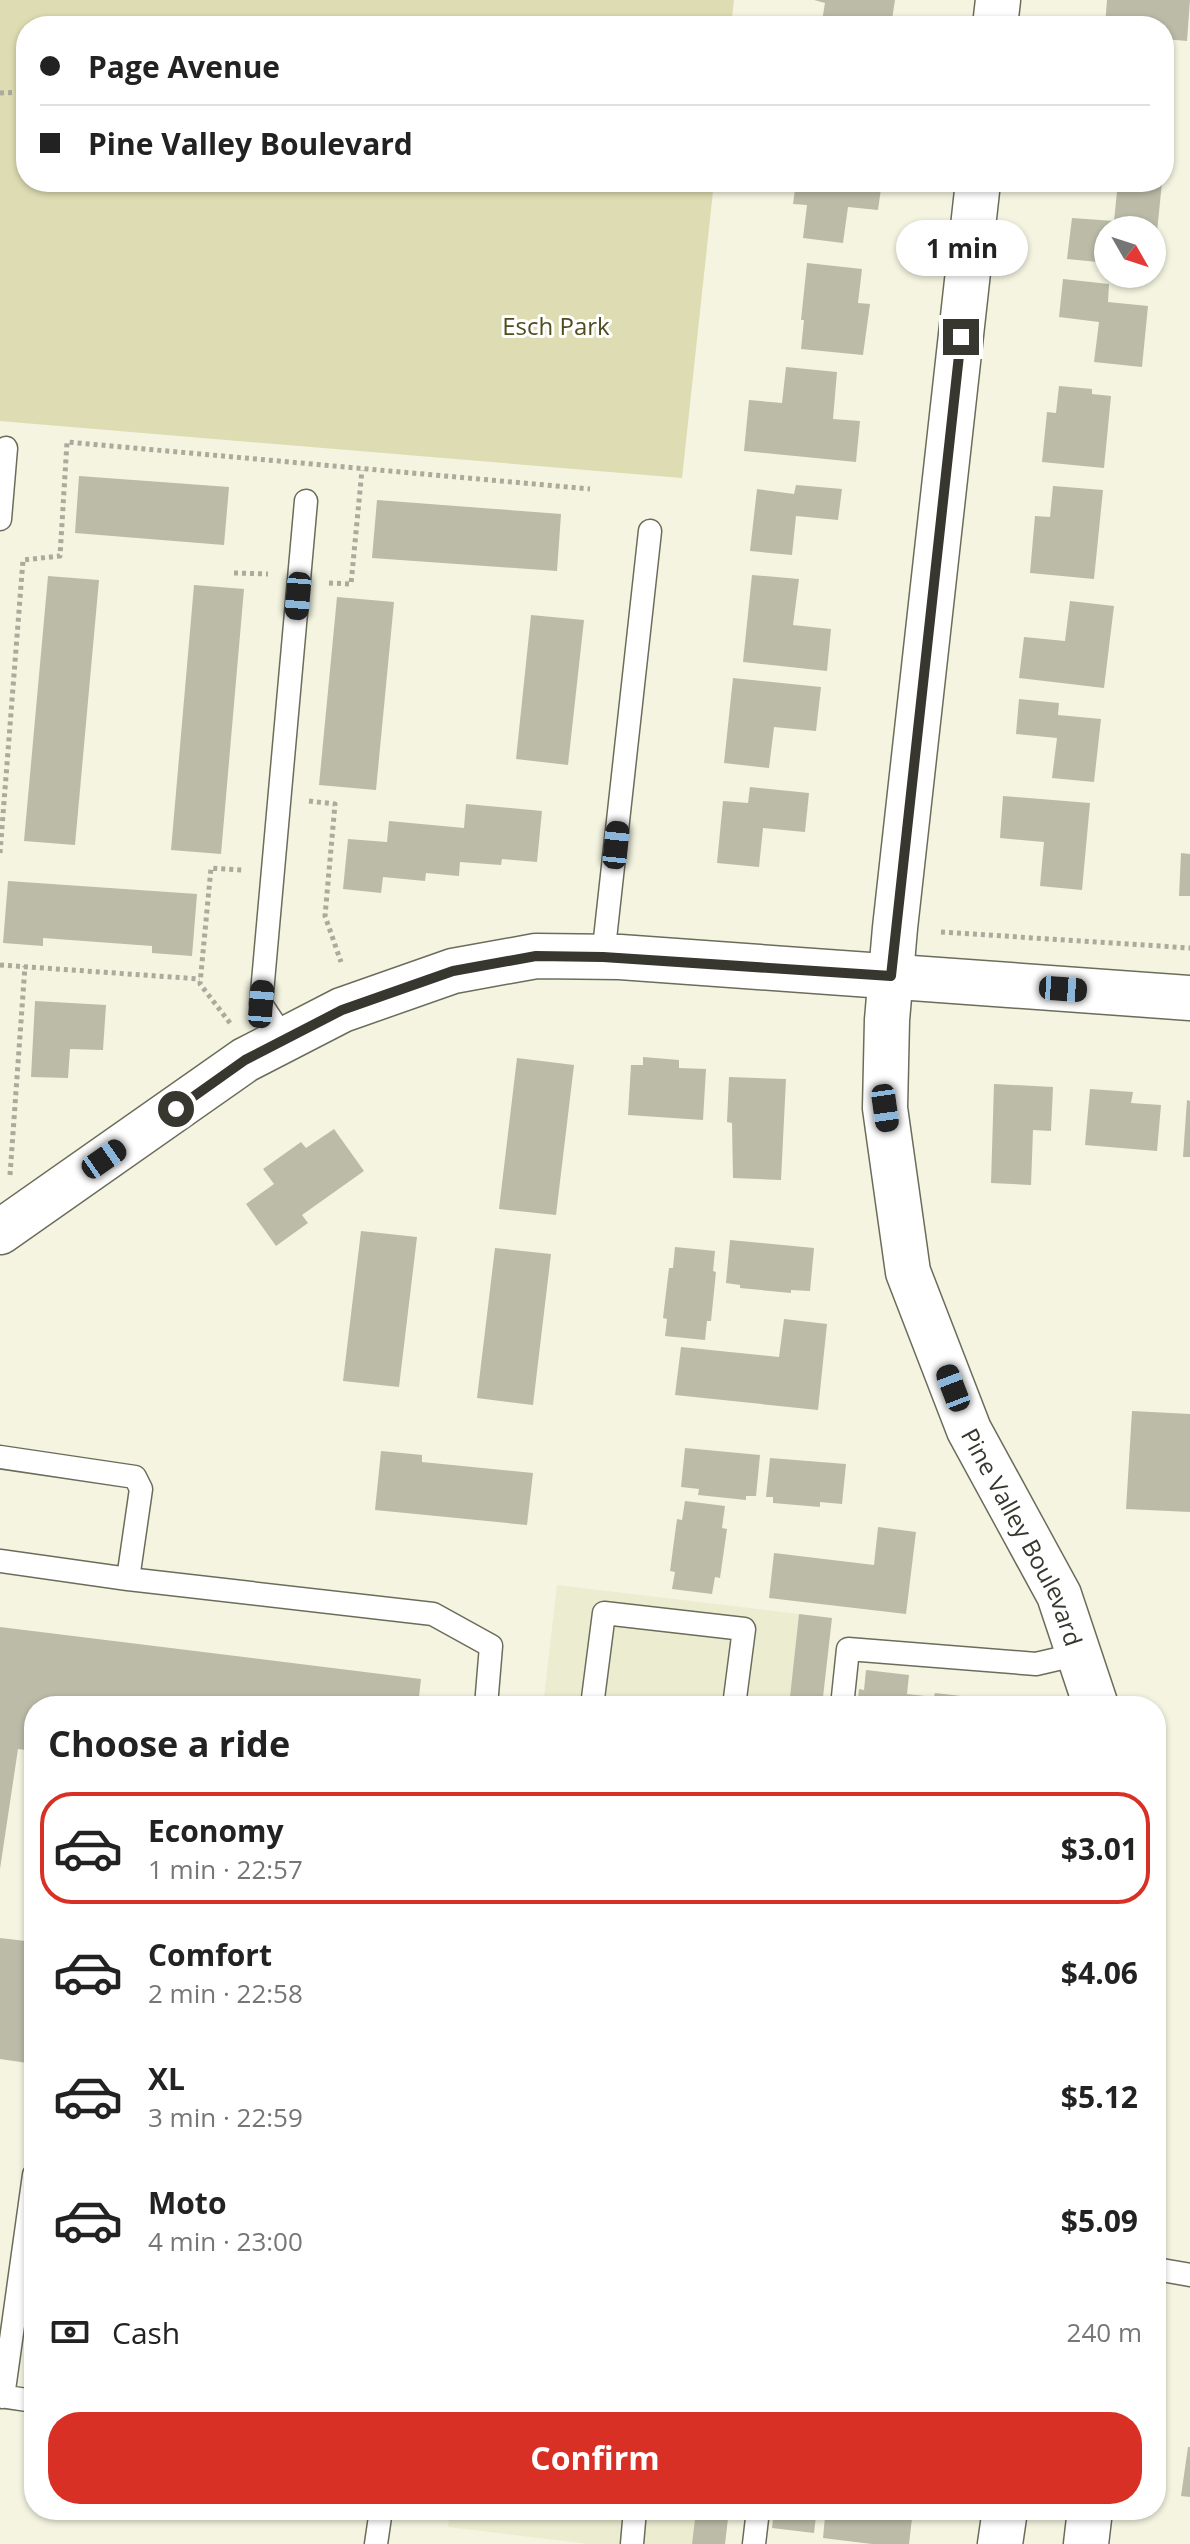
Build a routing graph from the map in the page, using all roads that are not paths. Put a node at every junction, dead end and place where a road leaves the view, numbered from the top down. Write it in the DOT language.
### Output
graph roads {
  1 [pos="977,192"];
  2 [pos="6,448"];
  3 [pos="306,501"];
  4 [pos="0,519"];
  5 [pos="650,531"];
  6 [pos="603,957"];
  7 [pos="891,976"];
  8 [pos="1190,998"];
  9 [pos="285,1040"];
  10 [pos="0,1232"];
  11 [pos="0,1457"];
  12 [pos="0,1561"];
  13 [pos="128,1579"];
  14 [pos="1079,1654"];
  15 [pos="487,1696"];
  16 [pos="593,1696"];
  17 [pos="735,1696"];
  18 [pos="843,1696"];
  19 [pos="1093,1696"];
  20 [pos="24,2244"];
  21 [pos="1166,2271"];
  22 [pos="1190,2275"];
  23 [pos="2,2396"];
  24 [pos="24,2399"];
  25 [pos="380,2520"];
  26 [pos="634,2520"];
  27 [pos="757,2520"];
  28 [pos="1004,2520"];
  29 [pos="1089,2520"];
  30 [pos="376,2544"];
  31 [pos="632,2544"];
  32 [pos="754,2544"];
  33 [pos="1000,2544"];
  34 [pos="1086,2544"];
  1 -- 7 [label="street, Pine Valley Boulevard"];
  2 -- 4 [label="lane"];
  3 -- 9 [label="lane"];
  5 -- 6 [label="lane"];
  6 -- 7 [label="street"];
  6 -- 9 [label="street"];
  7 -- 8 [label="street"];
  7 -- 14 [label="street, Pine Valley Boulevard"];
  9 -- 10 [label="street"];
  11 -- 13 [label="lane"];
  12 -- 13 [label="lane"];
  13 -- 15 [label="lane"];
  14 -- 18 [label="lane"];
  14 -- 19 [label="street, Pine Valley Boulevard"];
  16 -- 17 [label="lane"];
  20 -- 23 [label="lane"];
  21 -- 22 [label="lane"];
  23 -- 24 [label="lane"];
  25 -- 30 [label="lane"];
  26 -- 31 [label="lane"];
  27 -- 32 [label="lane"];
  28 -- 33 [label="street"];
  29 -- 34 [label="street"];
}
